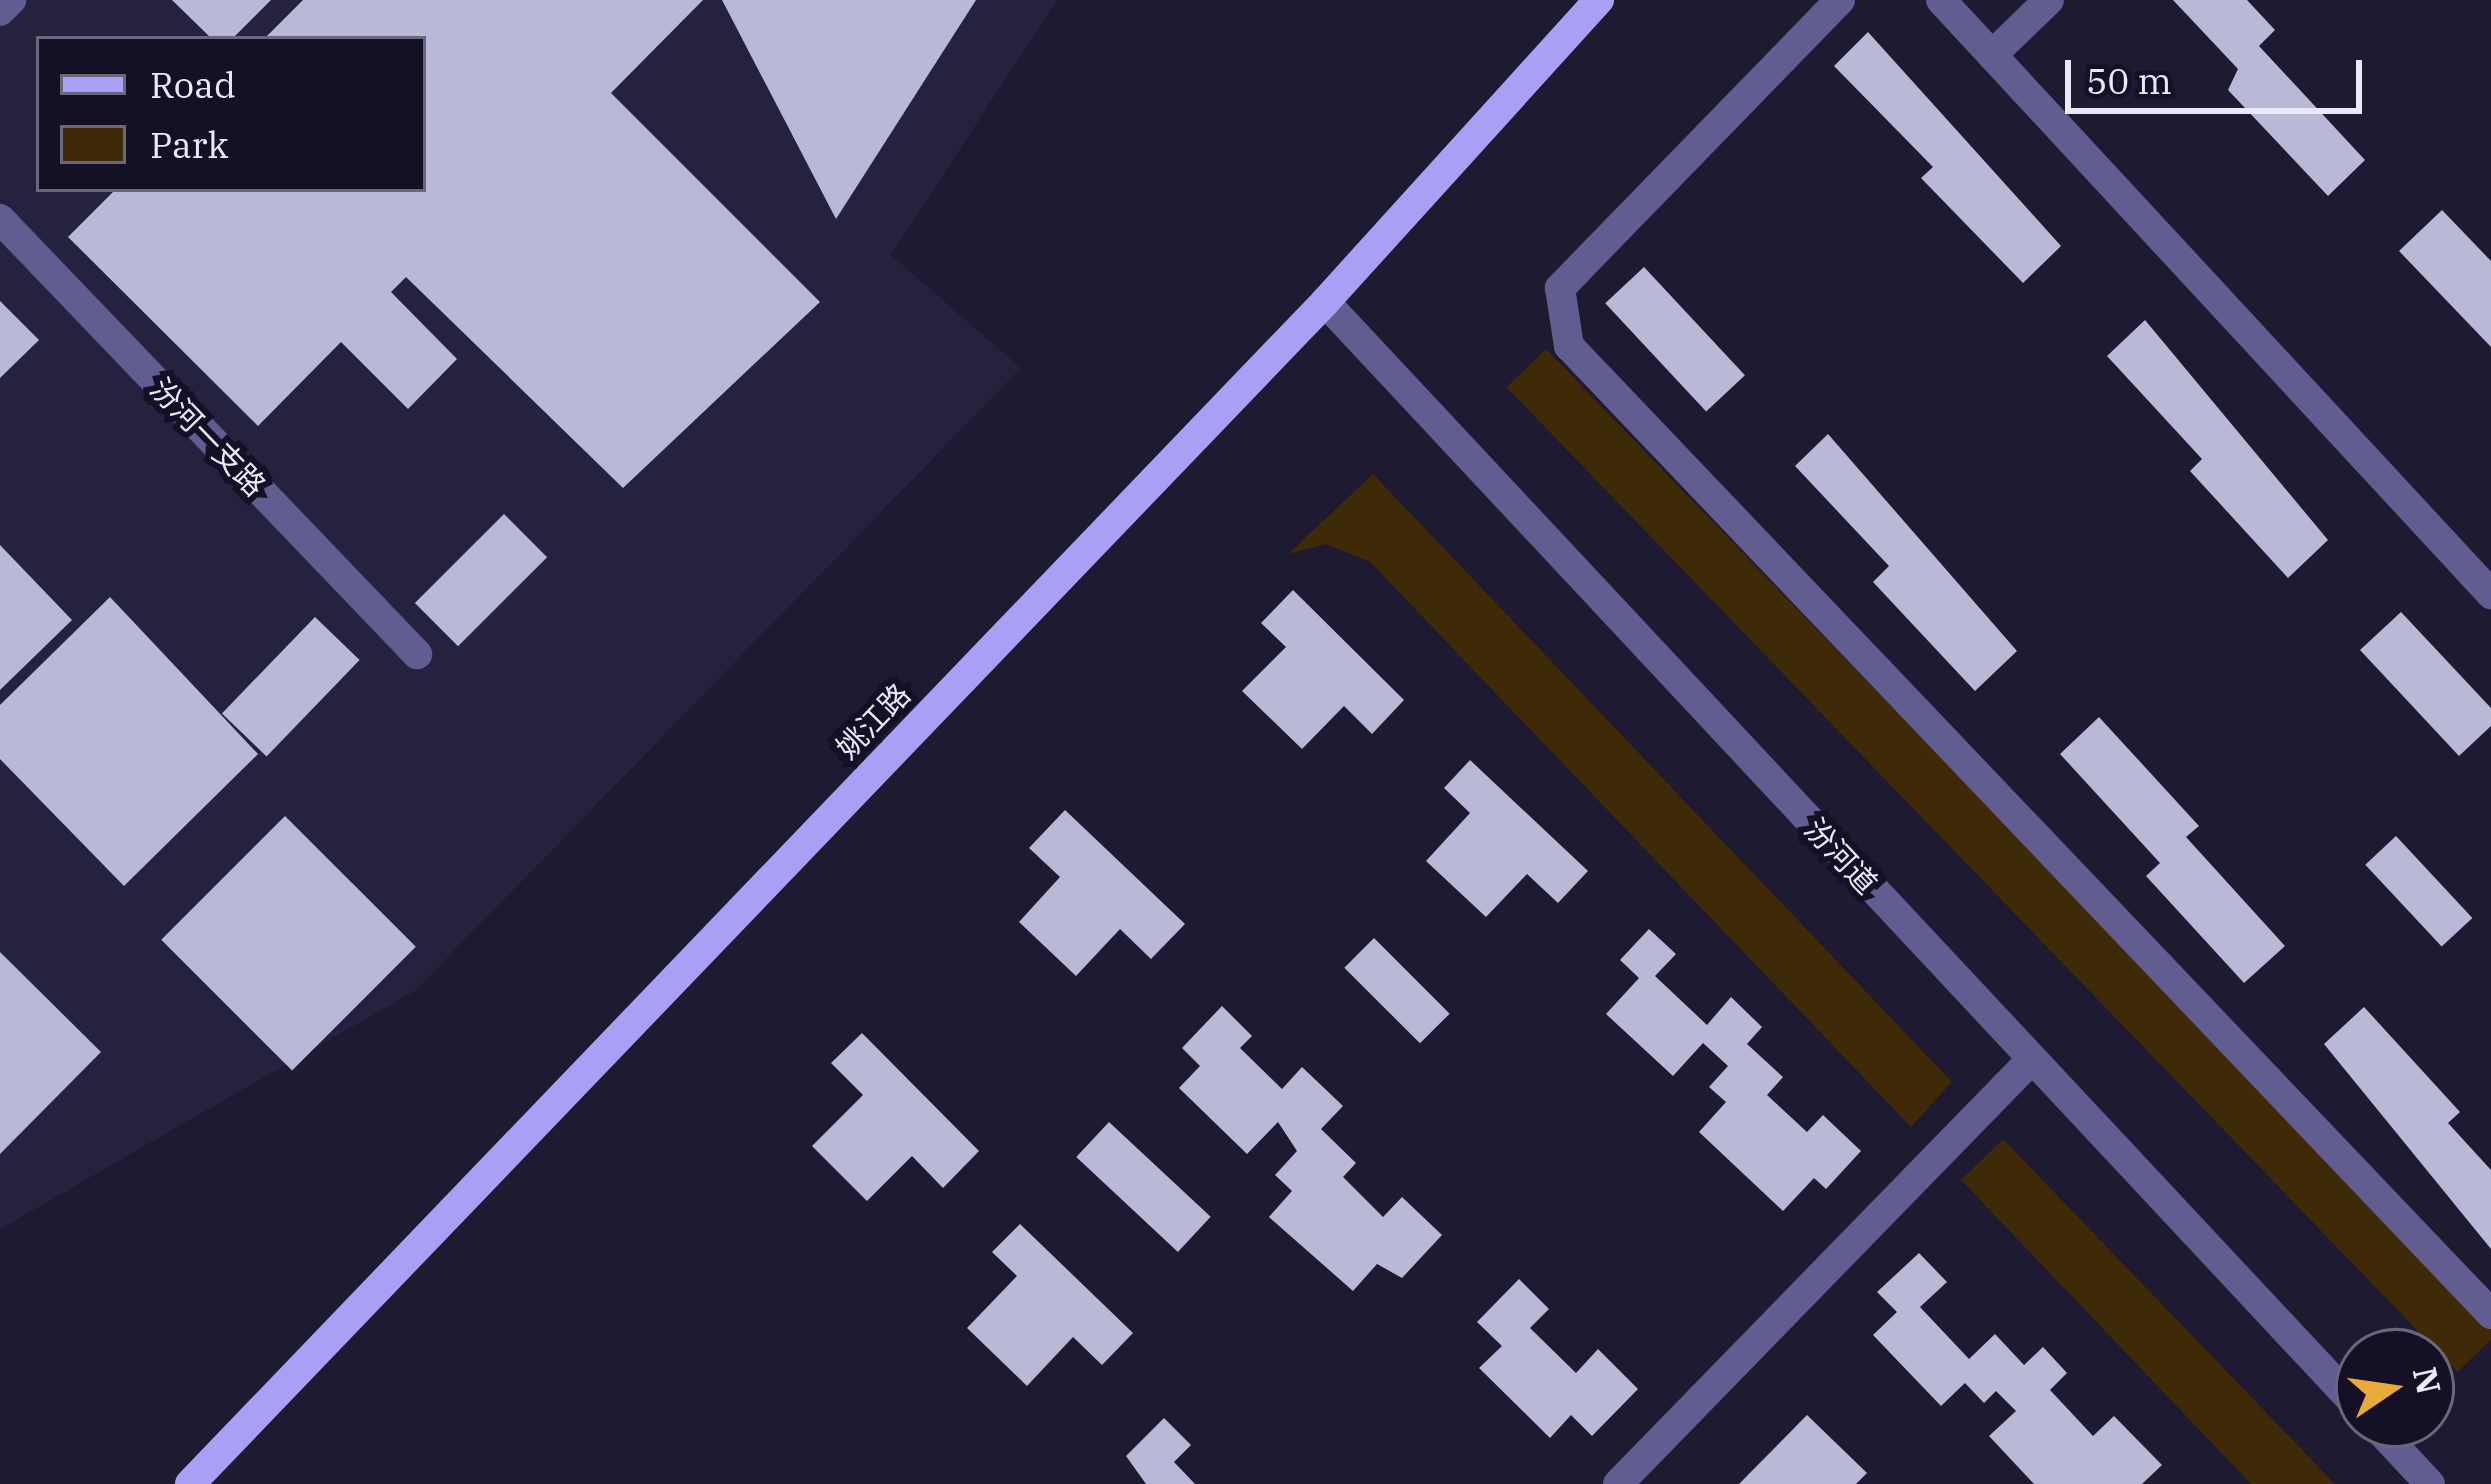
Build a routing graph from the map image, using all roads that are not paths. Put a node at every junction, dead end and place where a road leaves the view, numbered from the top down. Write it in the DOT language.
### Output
graph roads {
  1 [pos="11,0"];
  2 [pos="1599,0"];
  3 [pos="1840,0"];
  4 [pos="1941,0"];
  5 [pos="2049,0"];
  6 [pos="0,11"];
  7 [pos="1992,55"];
  8 [pos="0,219"];
  9 [pos="1325,302"];
  10 [pos="2491,594"];
  11 [pos="417,654"];
  12 [pos="2030,1060"];
  13 [pos="2491,1314"];
  14 [pos="2335,1383"];
  15 [pos="2396,1448"];
  16 [pos="190,1484"];
  17 [pos="1618,1484"];
  18 [pos="2430,1484"];
  1 -- 6 [label="street"];
  2 -- 9 [label="main road, 姚江路"];
  3 -- 13 [label="street"];
  4 -- 7 [label="street"];
  5 -- 7 [label="street"];
  7 -- 10 [label="street"];
  8 -- 11 [label="street, 汾河一支路"];
  9 -- 12 [label="street, 汾河道"];
  9 -- 16 [label="main road, 姚江路"];
  12 -- 14 [label="street, 汾河道"];
  12 -- 17 [label="street"];
  15 -- 18 [label="street"];
}
